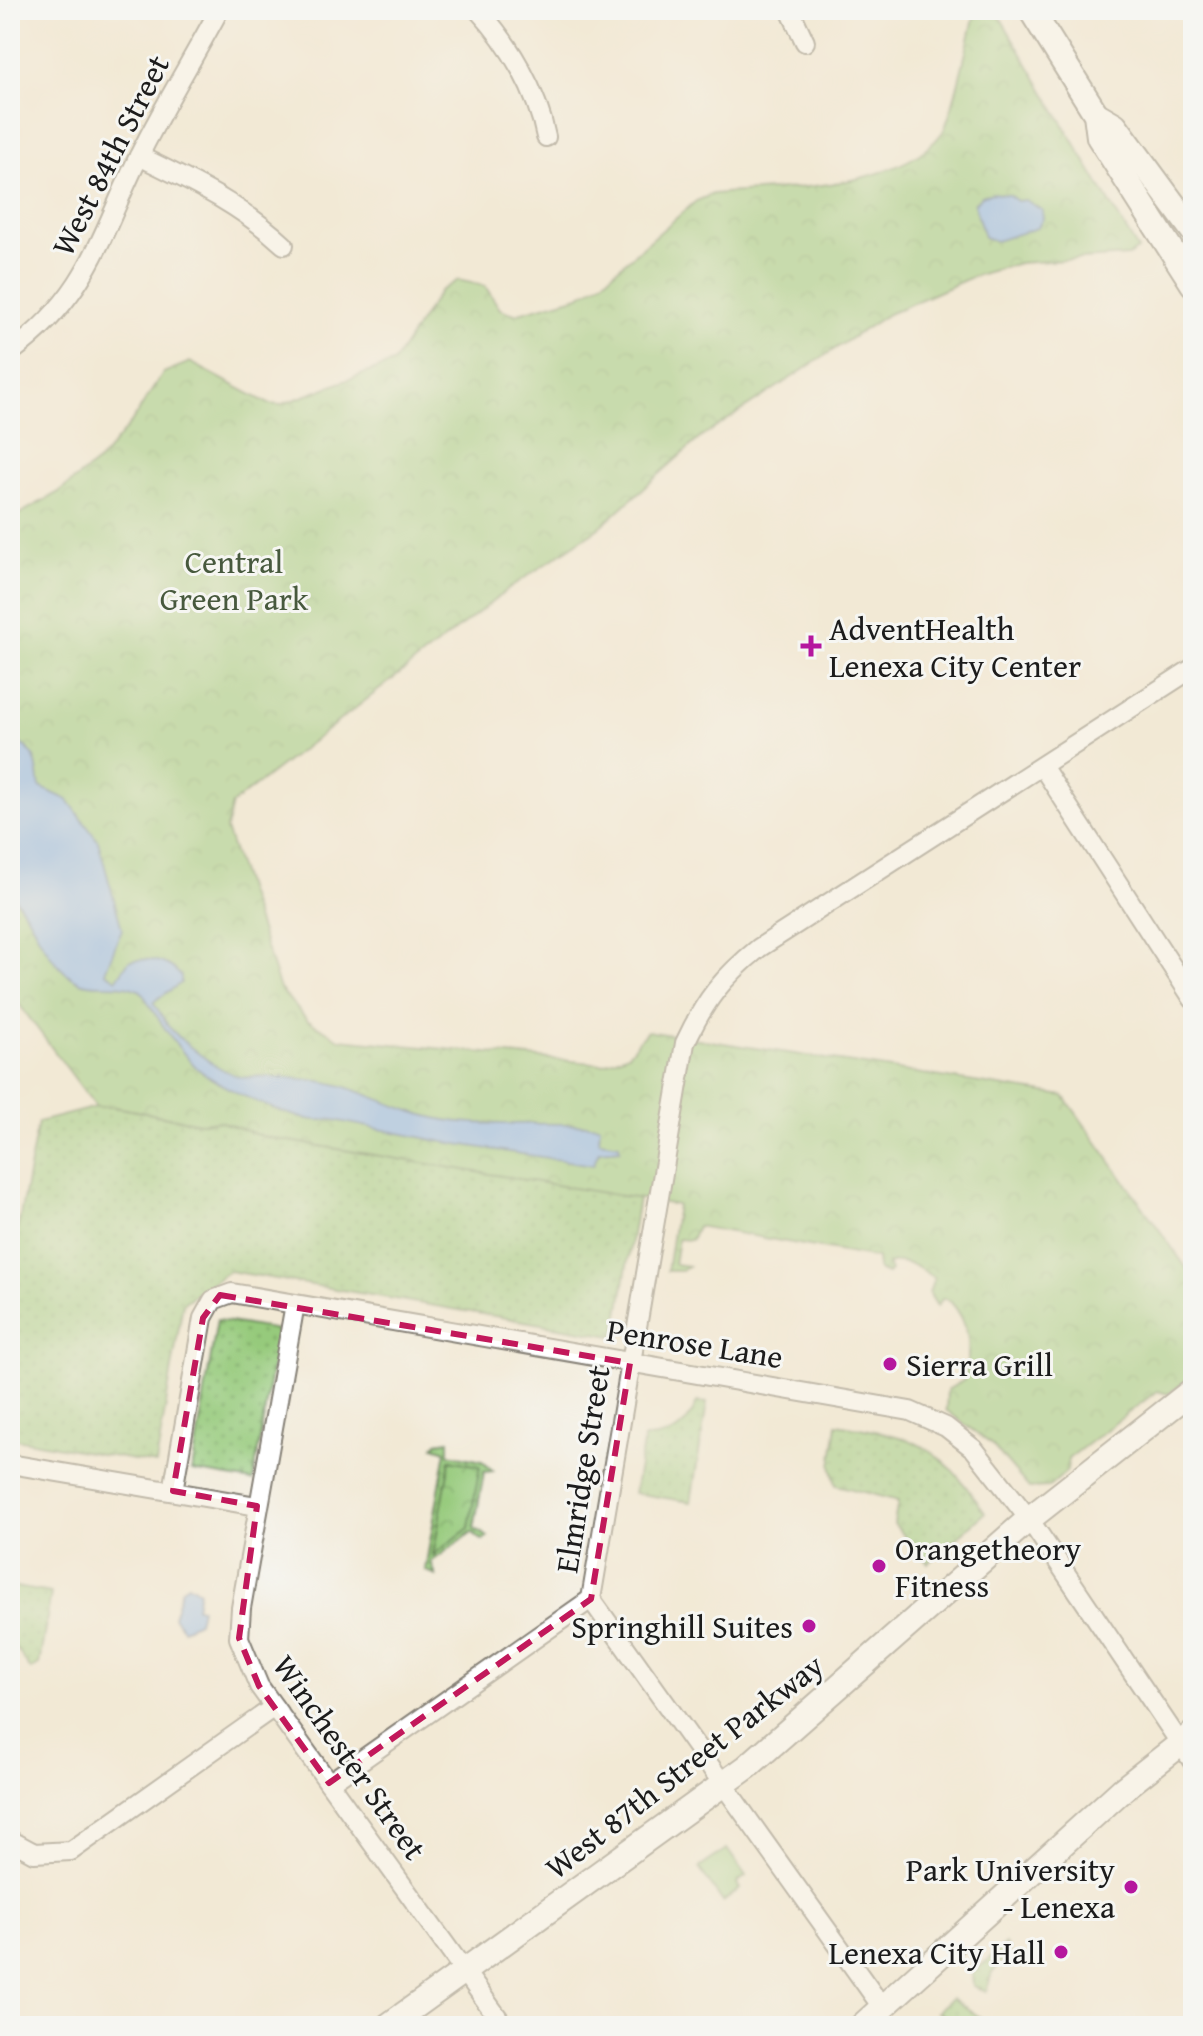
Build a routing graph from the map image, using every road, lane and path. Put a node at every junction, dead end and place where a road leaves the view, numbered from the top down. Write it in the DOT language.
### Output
graph roads {
  1 [pos="219,10"];
  2 [pos="478,10"];
  3 [pos="790,10"];
  4 [pos="1031,10"];
  5 [pos="805,42"];
  6 [pos="1096,114"];
  7 [pos="546,137"];
  8 [pos="139,156"];
  9 [pos="1193,231"];
  10 [pos="284,245"];
  11 [pos="1193,284"];
  12 [pos="12,348"];
  13 [pos="1193,668"];
  14 [pos="1042,766"];
  15 [pos="1193,999"];
  16 [pos="295,1304"];
  17 [pos="630,1363"];
  18 [pos="1193,1390"];
  19 [pos="10,1464"];
  20 [pos="173,1491"];
  21 [pos="257,1506"];
  22 [pos="1029,1519"];
  23 [pos="591,1599"];
  24 [pos="274,1707"];
  25 [pos="1189,1747"];
  26 [pos="329,1783"];
  27 [pos="724,1784"];
  28 [pos="10,1840"];
  29 [pos="465,1971"];
  30 [pos="882,2007"];
  31 [pos="388,2026"];
  32 [pos="504,2026"];
  33 [pos="862,2026"];
  1 -- 8 [label="street, West 84th Street"];
  2 -- 7 [label="street"];
  3 -- 5 [label="street"];
  4 -- 6 [label="main road"];
  6 -- 9 [label="main road"];
  6 -- 11 [label="main road"];
  8 -- 10 [label="street"];
  8 -- 12 [label="street, West 84th Street"];
  13 -- 14 [label="street, Elmridge Street"];
  14 -- 15 [label="street"];
  14 -- 17 [label="street, Elmridge Street"];
  16 -- 17 [label="street, Penrose Lane"];
  16 -- 20 [label="street, Penrose Lane"];
  16 -- 21 [label="street, Winchester Street"];
  17 -- 22 [label="street, Penrose Lane"];
  17 -- 23 [label="street, Elmridge Street"];
  18 -- 22 [label="main road, West 87th Street Parkway"];
  19 -- 20 [label="street"];
  20 -- 21 [label="street"];
  21 -- 24 [label="street, Winchester Street"];
  22 -- 25 [label="street, Penrose Lane"];
  22 -- 27 [label="main road, West 87th Street Parkway"];
  23 -- 26 [label="street"];
  23 -- 27 [label="street, Elmridge Street"];
  24 -- 26 [label="street, Winchester Street"];
  24 -- 28 [label="street"];
  25 -- 30 [label="main road"];
  26 -- 29 [label="street, Winchester Street"];
  27 -- 29 [label="main road, West 87th Street Parkway"];
  27 -- 30 [label="street, Elmridge Street"];
  29 -- 31 [label="main road, West 87th Street Parkway"];
  29 -- 32 [label="street, Winchester Street"];
  30 -- 33 [label="main road"];
}
